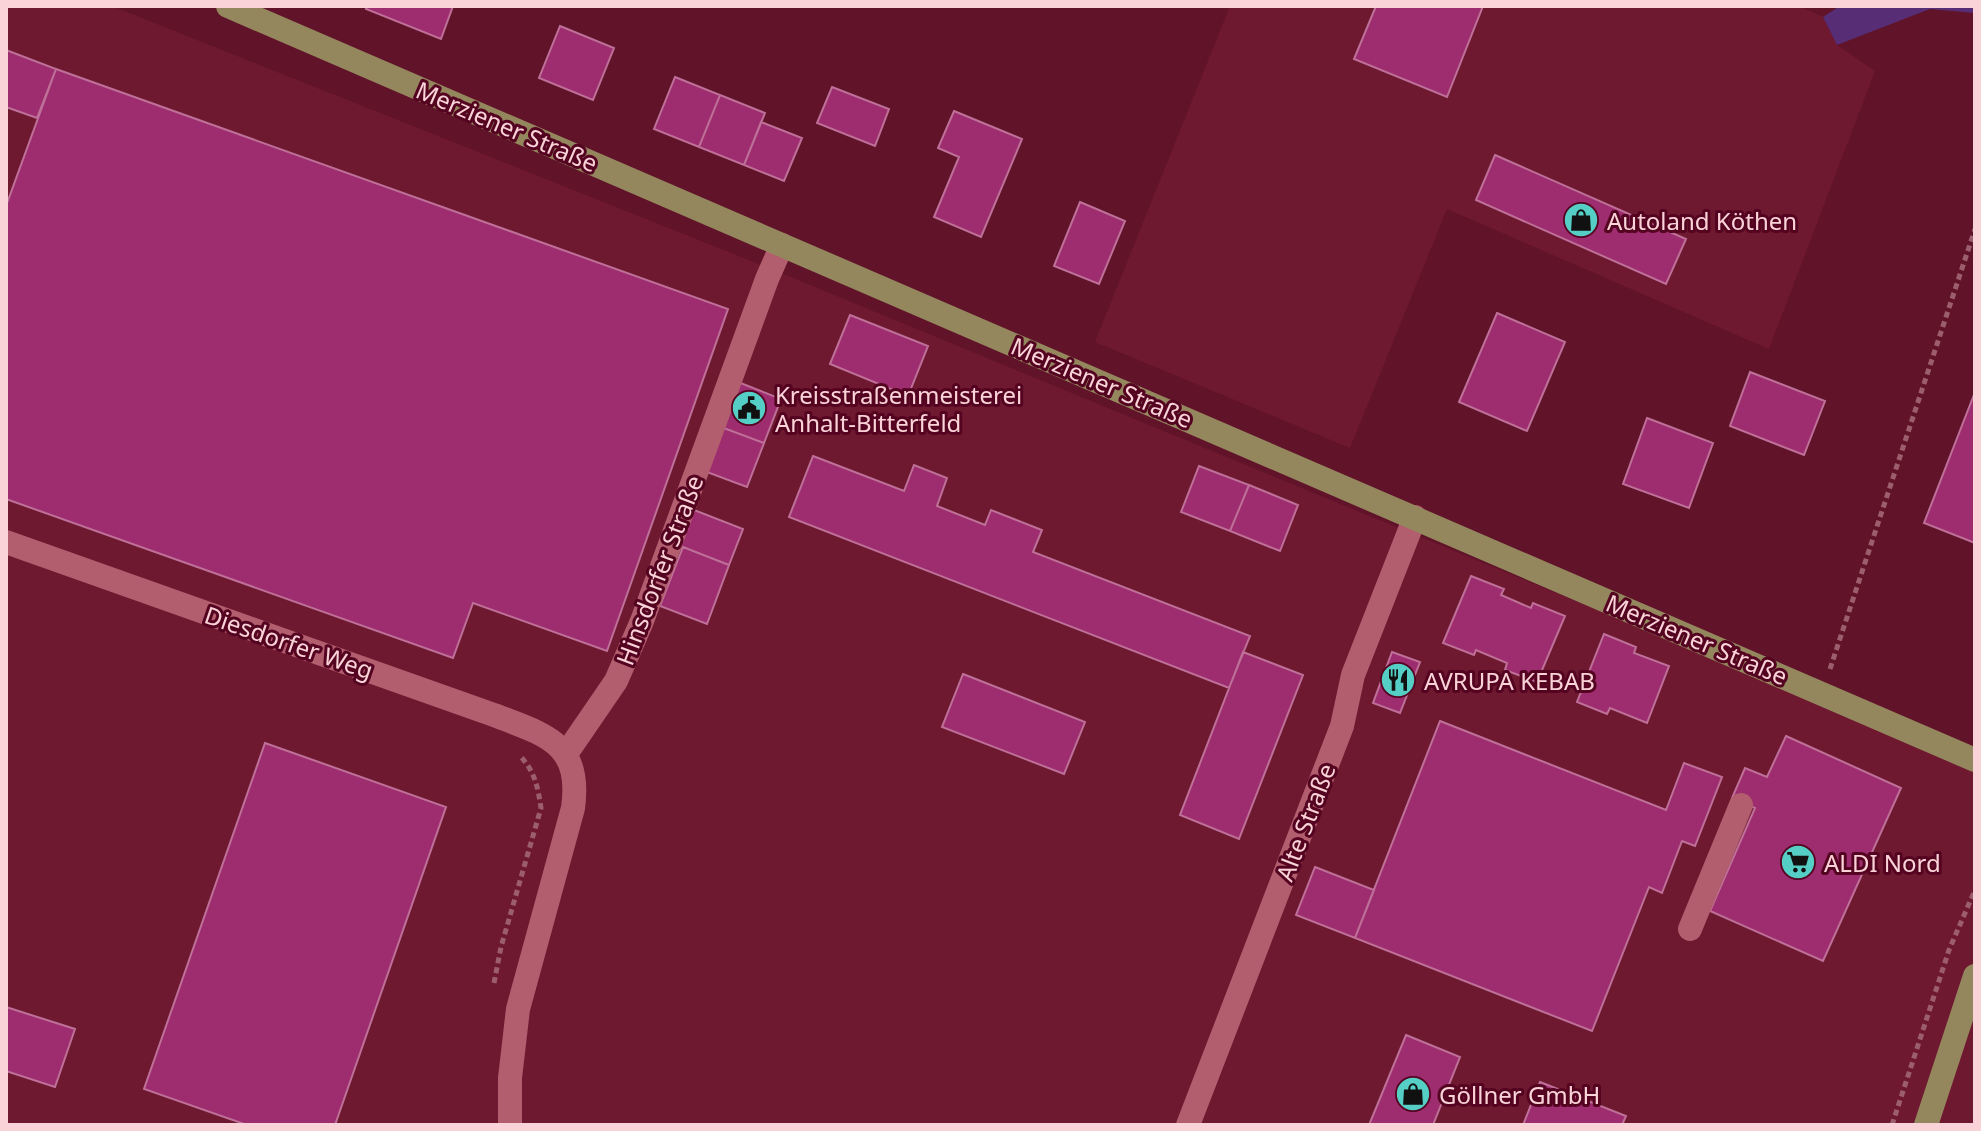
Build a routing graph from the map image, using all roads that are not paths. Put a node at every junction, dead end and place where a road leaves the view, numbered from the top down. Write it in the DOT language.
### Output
graph roads {
  1 [pos="228,6"];
  2 [pos="782,245"];
  3 [pos="1415,517"];
  4 [pos="6,542"];
  5 [pos="566,754"];
  6 [pos="1975,760"];
  7 [pos="1741,805"];
  8 [pos="1690,929"];
  9 [pos="1975,976"];
  10 [pos="510,1125"];
  11 [pos="1188,1125"];
  12 [pos="1926,1125"];
  1 -- 2 [label="main road, Merziener Straße"];
  2 -- 3 [label="main road, Merziener Straße"];
  2 -- 5 [label="street, Hinsdorfer Straße"];
  3 -- 6 [label="main road, Merziener Straße"];
  3 -- 11 [label="street, Alte Straße"];
  4 -- 5 [label="street, Diesdorfer Weg"];
  5 -- 10 [label="street"];
  7 -- 8 [label="street"];
  9 -- 12 [label="main road"];
}
